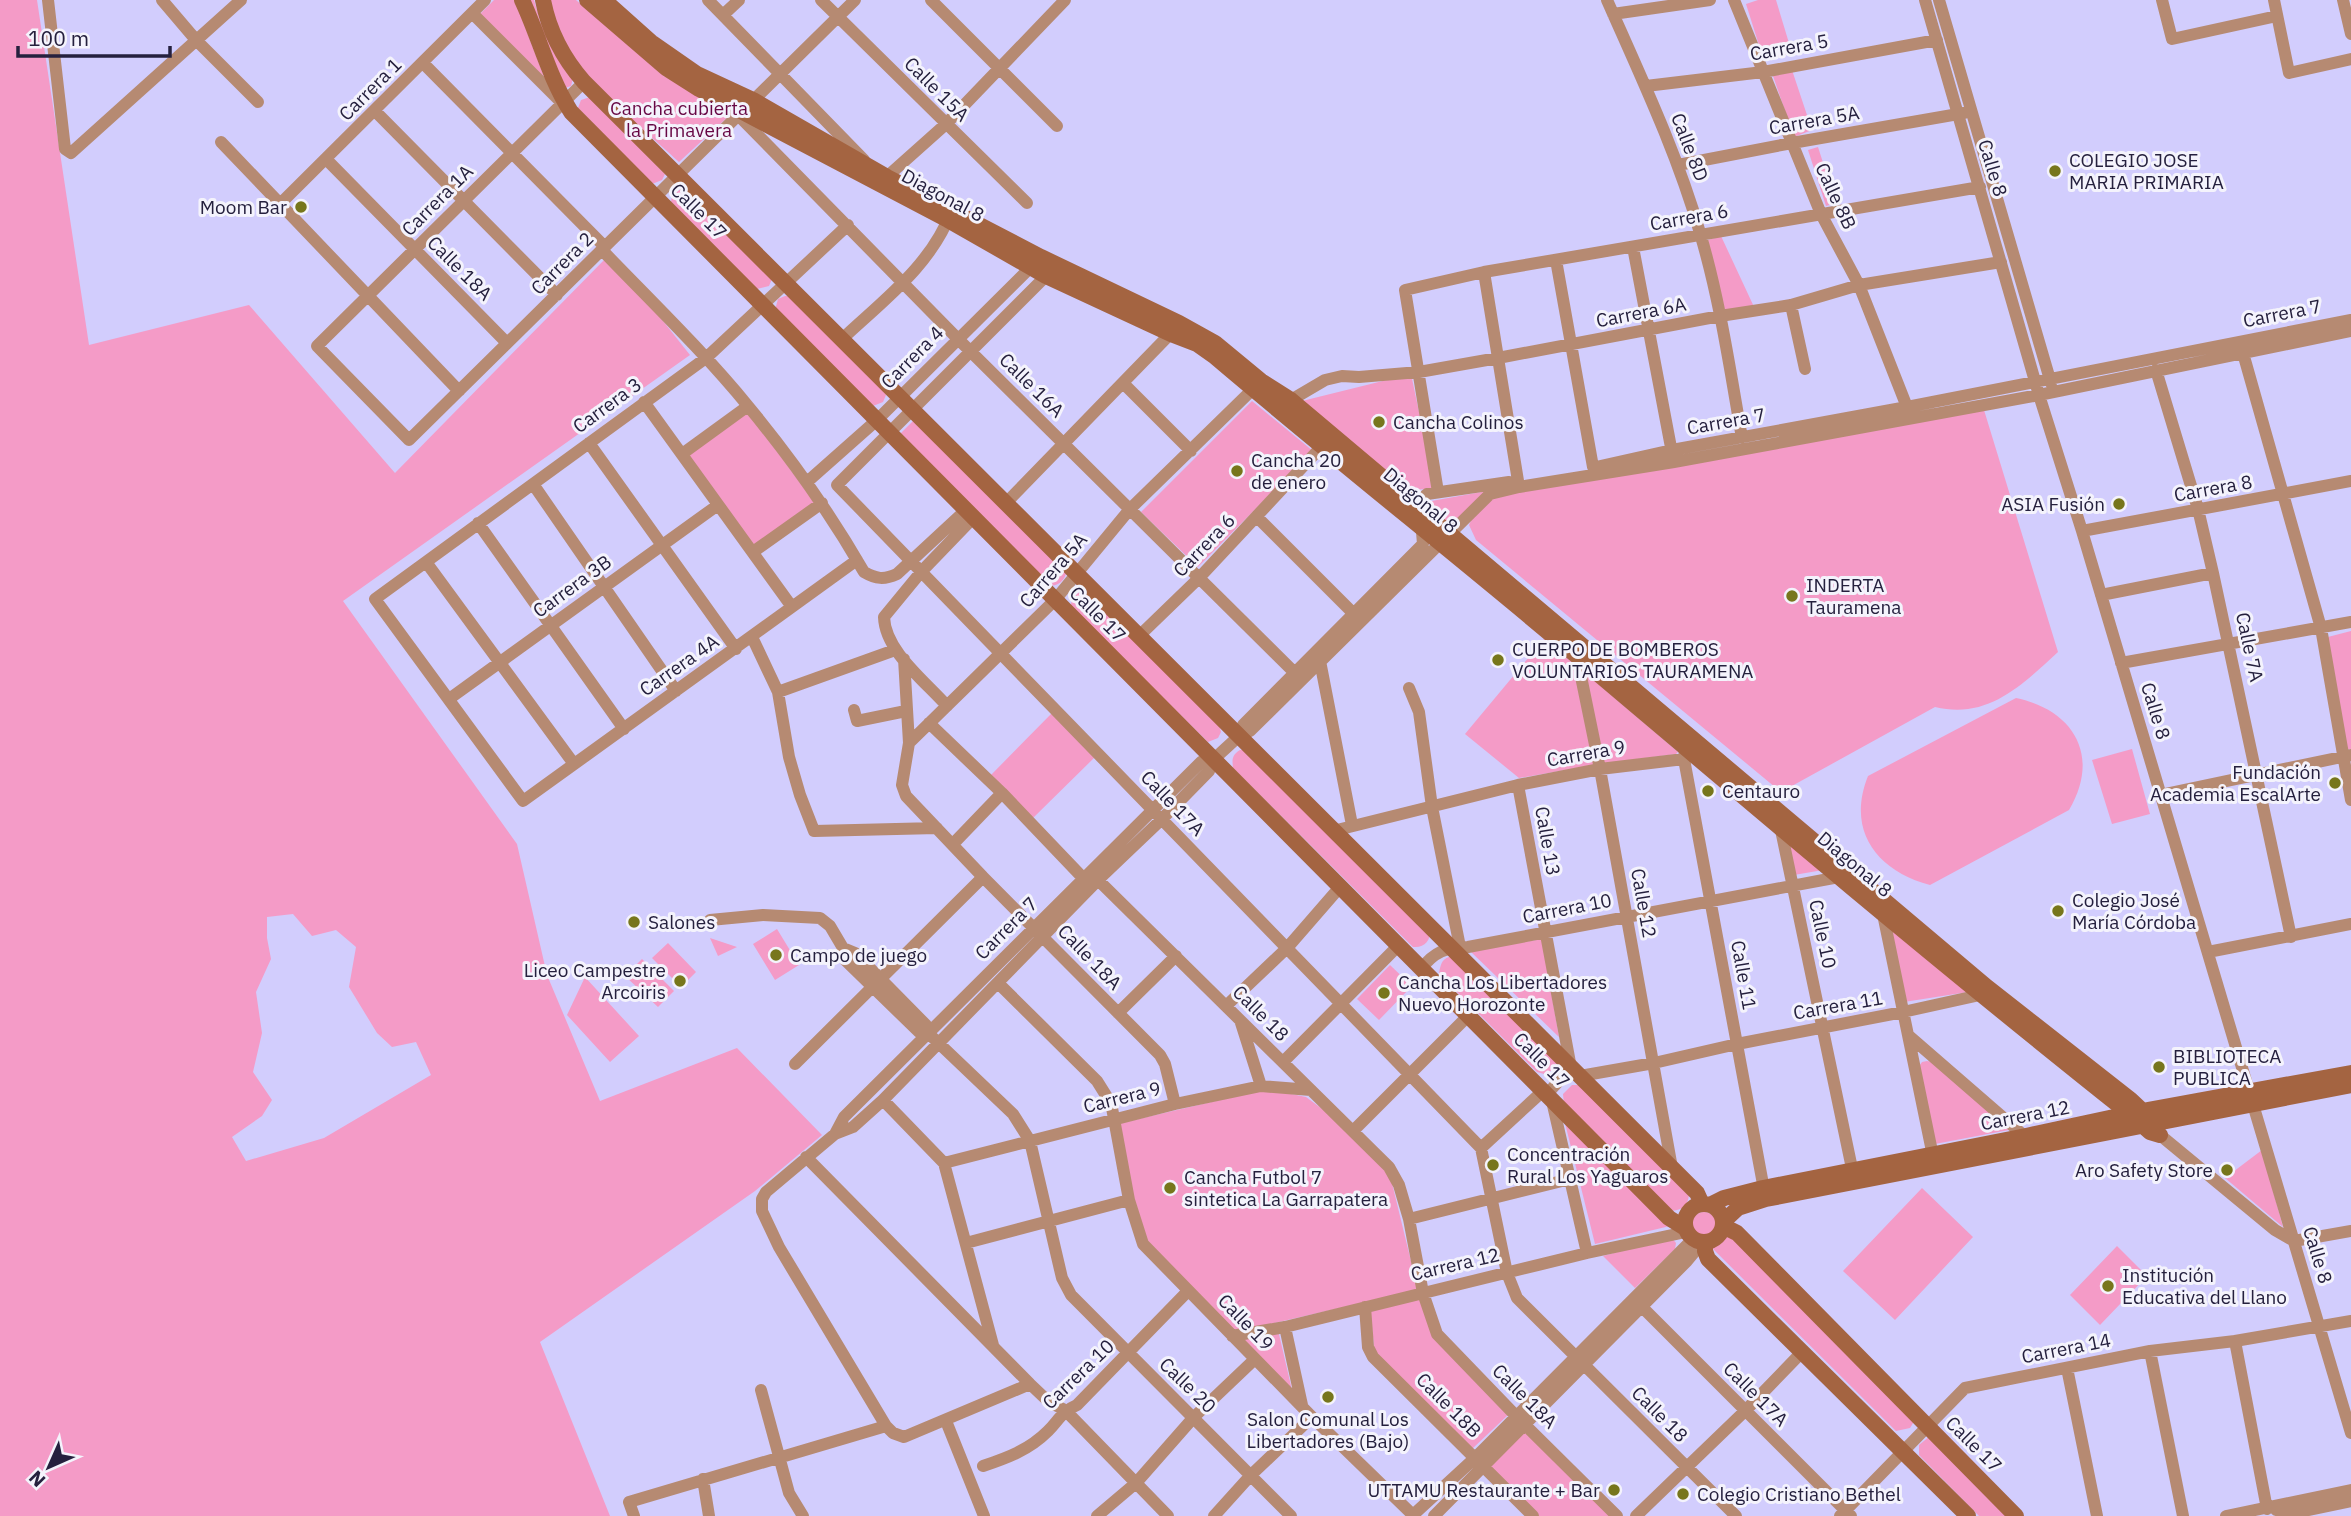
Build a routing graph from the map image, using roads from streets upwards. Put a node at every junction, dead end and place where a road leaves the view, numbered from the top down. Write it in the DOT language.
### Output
graph roads {
  1 [pos="48,0"];
  2 [pos="162,0"];
  3 [pos="240,0"];
  4 [pos="485,0"];
  5 [pos="522,0"];
  6 [pos="543,0"];
  7 [pos="587,0"];
  8 [pos="604,0"];
  9 [pos="708,0"];
  10 [pos="739,0"];
  11 [pos="821,0"];
  12 [pos="855,0"];
  13 [pos="931,0"];
  14 [pos="1607,0"];
  15 [pos="1710,0"];
  16 [pos="1734,0"];
  17 [pos="1925,0"];
  18 [pos="1939,0"];
  19 [pos="2162,0"];
  20 [pos="2274,0"];
  21 [pos="2343,0"];
  22 [pos="1057,3"];
  23 [pos="473,14"];
  24 [pos="1614,14"];
  25 [pos="723,15"];
  26 [pos="2277,16"];
  27 [pos="838,17"];
  28 [pos="2351,34"];
  29 [pos="197,40"];
  30 [pos="1937,40"];
  31 [pos="2351,59"];
  32 [pos="423,63"];
  33 [pos="999,68"];
  34 [pos="1763,72"];
  35 [pos="781,73"];
  36 [pos="584,82"];
  37 [pos="1646,86"];
  38 [pos="753,100"];
  39 [pos="258,102"];
  40 [pos="564,103"];
  41 [pos="375,111"];
  42 [pos="1970,112"];
  43 [pos="740,114"];
  44 [pos="1956,115"];
  45 [pos="946,124"];
  46 [pos="1057,126"];
  47 [pos="221,142"];
  48 [pos="1791,143"];
  49 [pos="512,153"];
  50 [pos="326,159"];
  51 [pos="1678,165"];
  52 [pos="872,168"];
  53 [pos="677,176"];
  54 [pos="883,180"];
  55 [pos="1980,187"];
  56 [pos="655,197"];
  57 [pos="464,201"];
  58 [pos="1027,203"];
  59 [pos="279,205"];
  60 [pos="1821,214"];
  61 [pos="950,215"];
  62 [pos="848,225"];
  63 [pos="1701,235"];
  64 [pos="1633,247"];
  65 [pos="603,249"];
  66 [pos="415,250"];
  67 [pos="1556,260"];
  68 [pos="1035,262"];
  69 [pos="2001,262"];
  70 [pos="1058,264"];
  71 [pos="1484,272"];
  72 [pos="1046,276"];
  73 [pos="903,282"];
  74 [pos="785,284"];
  75 [pos="1859,285"];
  76 [pos="557,295"];
  77 [pos="367,297"];
  78 [pos="762,305"];
  79 [pos="1791,305"];
  80 [pos="1720,316"];
  81 [pos="2351,320"];
  82 [pos="1175,328"];
  83 [pos="1649,331"];
  84 [pos="2351,331"];
  85 [pos="958,339"];
  86 [pos="841,340"];
  87 [pos="507,344"];
  88 [pos="1571,345"];
  89 [pos="971,352"];
  90 [pos="2243,353"];
  91 [pos="706,358"];
  92 [pos="1498,358"];
  93 [pos="1805,369"];
  94 [pos="2156,370"];
  95 [pos="1419,372"];
  96 [pos="2036,381"];
  97 [pos="1123,383"];
  98 [pos="2051,385"];
  99 [pos="1253,389"];
  100 [pos="459,391"];
  101 [pos="2039,395"];
  102 [pos="898,398"];
  103 [pos="1291,400"];
  104 [pos="644,402"];
  105 [pos="748,406"];
  106 [pos="1907,407"];
  107 [pos="912,411"];
  108 [pos="877,420"];
  109 [pos="890,434"];
  110 [pos="1742,438"];
  111 [pos="410,440"];
  112 [pos="589,443"];
  113 [pos="1064,444"];
  114 [pos="1324,445"];
  115 [pos="1191,451"];
  116 [pos="681,454"];
  117 [pos="1673,456"];
  118 [pos="1593,467"];
  119 [pos="2351,481"];
  120 [pos="807,482"];
  121 [pos="533,484"];
  122 [pos="1518,484"];
  123 [pos="1438,492"];
  124 [pos="2285,495"];
  125 [pos="822,503"];
  126 [pos="1005,504"];
  127 [pos="718,505"];
  128 [pos="1416,506"];
  129 [pos="1130,509"];
  130 [pos="2198,509"];
  131 [pos="969,514"];
  132 [pos="1256,517"];
  133 [pos="478,523"];
  134 [pos="1418,525"];
  135 [pos="2082,531"];
  136 [pos="1445,540"];
  137 [pos="662,545"];
  138 [pos="752,552"];
  139 [pos="857,560"];
  140 [pos="426,562"];
  141 [pos="917,567"];
  142 [pos="2213,573"];
  143 [pos="1076,575"];
  144 [pos="1199,578"];
  145 [pos="605,587"];
  146 [pos="2101,595"];
  147 [pos="1055,600"];
  148 [pos="792,607"];
  149 [pos="1357,618"];
  150 [pos="2351,622"];
  151 [pos="551,626"];
  152 [pos="2321,628"];
  153 [pos="752,637"];
  154 [pos="1138,638"];
  155 [pos="2230,644"];
  156 [pos="736,649"];
  157 [pos="1581,652"];
  158 [pos="1001,653"];
  159 [pos="899,654"];
  160 [pos="1320,661"];
  161 [pos="500,663"];
  162 [pos="2121,663"];
  163 [pos="1298,676"];
  164 [pos="1409,688"];
  165 [pos="677,691"];
  166 [pos="778,692"];
  167 [pos="449,699"];
  168 [pos="947,705"];
  169 [pos="854,710"];
  170 [pos="906,711"];
  171 [pos="929,723"];
  172 [pos="624,729"];
  173 [pos="1238,737"];
  174 [pos="909,743"];
  175 [pos="1687,749"];
  176 [pos="2347,756"];
  177 [pos="1213,760"];
  178 [pos="574,764"];
  179 [pos="1600,769"];
  180 [pos="2257,775"];
  181 [pos="1518,785"];
  182 [pos="1002,793"];
  183 [pos="2160,794"];
  184 [pos="2351,800"];
  185 [pos="1432,807"];
  186 [pos="1157,815"];
  187 [pos="1352,825"];
  188 [pos="1785,825"];
  189 [pos="937,828"];
  190 [pos="1333,831"];
  191 [pos="953,844"];
  192 [pos="1843,873"];
  193 [pos="983,877"];
  194 [pos="1084,879"];
  195 [pos="1098,880"];
  196 [pos="1793,886"];
  197 [pos="1340,887"];
  198 [pos="1710,901"];
  199 [pos="1883,914"];
  200 [pos="1627,916"];
  201 [pos="710,920"];
  202 [pos="2351,924"];
  203 [pos="1039,932"];
  204 [pos="1545,933"];
  205 [pos="2291,937"];
  206 [pos="1398,946"];
  207 [pos="1287,948"];
  208 [pos="1455,948"];
  209 [pos="2208,953"];
  210 [pos="1176,956"];
  211 [pos="1421,969"];
  212 [pos="876,983"];
  213 [pos="998,983"];
  214 [pos="1984,991"];
  215 [pos="1341,1004"];
  216 [pos="1226,1006"];
  217 [pos="1903,1012"];
  218 [pos="1118,1013"];
  219 [pos="1468,1016"];
  220 [pos="1241,1021"];
  221 [pos="1822,1027"];
  222 [pos="928,1033"];
  223 [pos="1908,1035"];
  224 [pos="939,1043"];
  225 [pos="1737,1044"];
  226 [pos="1938,1060"];
  227 [pos="1283,1062"];
  228 [pos="1654,1063"];
  229 [pos="795,1064"];
  230 [pos="1914,1067"];
  231 [pos="1575,1072"];
  232 [pos="2351,1073"];
  233 [pos="1410,1075"];
  234 [pos="2351,1085"];
  235 [pos="1261,1086"];
  236 [pos="1311,1090"];
  237 [pos="1547,1096"];
  238 [pos="2251,1099"];
  239 [pos="883,1100"];
  240 [pos="1175,1104"];
  241 [pos="1115,1119"];
  242 [pos="2146,1122"];
  243 [pos="1353,1131"];
  244 [pos="835,1134"];
  245 [pos="1030,1141"];
  246 [pos="2029,1142"];
  247 [pos="1481,1148"];
  248 [pos="806,1157"];
  249 [pos="1933,1160"];
  250 [pos="944,1163"];
  251 [pos="1672,1169"];
  252 [pos="1395,1175"];
  253 [pos="1854,1176"];
  254 [pos="1570,1179"];
  255 [pos="1765,1193"];
  256 [pos="1490,1199"];
  257 [pos="1129,1200"];
  258 [pos="1706,1205"];
  259 [pos="1409,1219"];
  260 [pos="1050,1221"];
  261 [pos="1723,1224"];
  262 [pos="2351,1231"];
  263 [pos="1694,1237"];
  264 [pos="2294,1241"];
  265 [pos="966,1243"];
  266 [pos="1587,1253"];
  267 [pos="1507,1273"];
  268 [pos="1188,1291"];
  269 [pos="1423,1293"];
  270 [pos="1638,1302"];
  271 [pos="1365,1307"];
  272 [pos="2351,1321"];
  273 [pos="1285,1327"];
  274 [pos="2319,1327"];
  275 [pos="1233,1336"];
  276 [pos="2235,1341"];
  277 [pos="993,1345"];
  278 [pos="1803,1351"];
  279 [pos="2150,1351"];
  280 [pos="1128,1353"];
  281 [pos="1255,1359"];
  282 [pos="1580,1360"];
  283 [pos="2067,1368"];
  284 [pos="1030,1384"];
  285 [pos="761,1390"];
  286 [pos="1302,1405"];
  287 [pos="1065,1410"];
  288 [pos="1746,1410"];
  289 [pos="1194,1417"];
  290 [pos="1312,1417"];
  291 [pos="1521,1420"];
  292 [pos="946,1421"];
  293 [pos="1926,1425"];
  294 [pos="886,1426"];
  295 [pos="2351,1433"];
  296 [pos="1903,1452"];
  297 [pos="779,1458"];
  298 [pos="1479,1462"];
  299 [pos="983,1466"];
  300 [pos="1686,1467"];
  301 [pos="1251,1475"];
  302 [pos="703,1479"];
  303 [pos="1136,1483"];
  304 [pos="2351,1490"];
  305 [pos="2351,1501"];
  306 [pos="2267,1509"];
  307 [pos="2299,1509"];
  308 [pos="1959,1513"];
  309 [pos="1846,1514"];
  310 [pos="634,1516"];
  311 [pos="709,1516"];
  312 [pos="803,1516"];
  313 [pos="984,1516"];
  314 [pos="1097,1516"];
  315 [pos="1168,1516"];
  316 [pos="1214,1516"];
  317 [pos="1291,1516"];
  318 [pos="1413,1516"];
  319 [pos="1434,1516"];
  320 [pos="1533,1516"];
  321 [pos="1617,1516"];
  322 [pos="1636,1516"];
  323 [pos="1736,1516"];
  324 [pos="2016,1516"];
  325 [pos="2097,1516"];
  326 [pos="2183,1516"];
  327 [pos="2226,1516"];
  328 [pos="2245,1516"];
  1 -- 29 [label="street"];
  2 -- 29 [label="street"];
  3 -- 29 [label="street"];
  4 -- 23 [label="street, Carrera 1"];
  5 -- 40 [label="street, Calle 17"];
  6 -- 36 [label="street, Calle 17"];
  7 -- 43 [label="street, Diagonal 8"];
  8 -- 38 [label="street, Diagonal 8"];
  9 -- 25 [label="street"];
  10 -- 25 [label="street"];
  11 -- 27 [label="street, Calle 15A"];
  12 -- 27 [label="street"];
  13 -- 33 [label="street"];
  14 -- 24 [label="street, Calle 8D"];
  15 -- 24 [label="street"];
  16 -- 34 [label="street, Calle 8B"];
  17 -- 30 [label="street, Calle 8"];
  18 -- 42 [label="street, Calle 8"];
  19 -- 26 [label="street"];
  20 -- 26 [label="street"];
  21 -- 28 [label="street"];
  22 -- 33 [label="street"];
  23 -- 32 [label="street, Carrera 1"];
  23 -- 40 [label="street"];
  24 -- 37 [label="street, Calle 8D"];
  25 -- 35 [label="street"];
  26 -- 31 [label="street"];
  27 -- 35 [label="street"];
  27 -- 45 [label="street, Calle 15A"];
  29 -- 39 [label="street"];
  30 -- 34 [label="street, Carrera 5"];
  30 -- 44 [label="street, Calle 8"];
  32 -- 41 [label="street, Carrera 1"];
  32 -- 49 [label="street"];
  33 -- 45 [label="street"];
  33 -- 46 [label="street"];
  34 -- 37 [label="street, Carrera 5"];
  34 -- 48 [label="street, Calle 8B"];
  35 -- 38 [label="street, Carrera 2"];
  35 -- 52 [label="street"];
  36 -- 40 [label="street, Carrera 1A"];
  36 -- 53 [label="street, Calle 17"];
  37 -- 51 [label="street, Calle 8D"];
  38 -- 43 [label="street, Carrera 2"];
  38 -- 52 [label="street, Diagonal 8"];
  40 -- 49 [label="street, Carrera 1A"];
  40 -- 56 [label="street, Calle 17"];
  41 -- 50 [label="street, Carrera 1"];
  41 -- 57 [label="street"];
  42 -- 44 [label="street, Carrera 5A"];
  42 -- 98 [label="street, Calle 8"];
  43 -- 53 [label="street, Carrera 2"];
  43 -- 54 [label="street, Diagonal 8"];
  43 -- 62 [label="street, Calle 16A"];
  44 -- 48 [label="street, Carrera 5A"];
  44 -- 55 [label="street, Calle 8"];
  45 -- 54 [label="street"];
  45 -- 58 [label="street, Calle 15A"];
  47 -- 59 [label="street"];
  48 -- 51 [label="street, Carrera 5A"];
  48 -- 60 [label="street, Calle 8B"];
  49 -- 57 [label="street, Carrera 1A"];
  49 -- 65 [label="street"];
  50 -- 59 [label="street, Carrera 1"];
  50 -- 66 [label="street, Calle 18A"];
  51 -- 63 [label="street, Calle 8D"];
  52 -- 54 [label="street, Diagonal 8"];
  53 -- 56 [label="street, Carrera 2"];
  53 -- 74 [label="street, Calle 17"];
  54 -- 61 [label="street, Diagonal 8"];
  55 -- 60 [label="street, Carrera 6"];
  55 -- 69 [label="street, Calle 8"];
  56 -- 65 [label="street, Carrera 2"];
  56 -- 78 [label="street, Calle 17"];
  57 -- 66 [label="street, Carrera 1A"];
  57 -- 76 [label="street"];
  59 -- 77 [label="street"];
  60 -- 63 [label="street, Carrera 6"];
  60 -- 75 [label="street, Calle 8B"];
  61 -- 68 [label="street, Diagonal 8"];
  61 -- 73 [label="street"];
  62 -- 73 [label="street, Calle 16A"];
  62 -- 74 [label="street, Carrera 3"];
  63 -- 64 [label="street, Carrera 6"];
  63 -- 80 [label="street, Calle 8D"];
  64 -- 67 [label="street, Carrera 6"];
  64 -- 83 [label="street"];
  65 -- 76 [label="street, Carrera 2"];
  65 -- 91 [label="street"];
  66 -- 77 [label="street, Carrera 1A"];
  66 -- 87 [label="street, Calle 18A"];
  67 -- 71 [label="street, Carrera 6"];
  67 -- 88 [label="street"];
  68 -- 70 [label="street, Diagonal 8"];
  68 -- 72 [label="street, Diagonal 8"];
  68 -- 85 [label="street, Carrera 4"];
  69 -- 75 [label="street, Carrera 6A"];
  69 -- 96 [label="street, Calle 8"];
  70 -- 72 [label="street"];
  70 -- 82 [label="street, Diagonal 8"];
  71 -- 92 [label="street"];
  71 -- 95 [label="street, Carrera 6"];
  72 -- 82 [label="street, Diagonal 8"];
  72 -- 89 [label="street"];
  73 -- 85 [label="street, Calle 16A"];
  73 -- 86 [label="street"];
  74 -- 78 [label="street, Carrera 3"];
  74 -- 86 [label="street, Calle 17"];
  75 -- 79 [label="street, Carrera 6A"];
  75 -- 106 [label="street, Calle 8B"];
  76 -- 87 [label="street, Carrera 2"];
  77 -- 100 [label="street"];
  77 -- 111 [label="street, Carrera 1A"];
  78 -- 91 [label="street, Carrera 3"];
  78 -- 108 [label="street, Calle 17"];
  79 -- 80 [label="street, Carrera 6A"];
  79 -- 93 [label="street"];
  80 -- 83 [label="street, Carrera 6A"];
  80 -- 110 [label="street, Calle 8D"];
  81 -- 98 [label="street, Carrera 7"];
  82 -- 97 [label="street"];
  82 -- 99 [label="street, Diagonal 8"];
  82 -- 103 [label="street, Diagonal 8"];
  83 -- 88 [label="street, Carrera 6A"];
  83 -- 117 [label="street"];
  84 -- 90 [label="street, Carrera 7"];
  85 -- 89 [label="street, Calle 16A"];
  85 -- 102 [label="street, Carrera 4"];
  86 -- 102 [label="street, Calle 17"];
  87 -- 100 [label="street, Carrera 2"];
  88 -- 92 [label="street, Carrera 6A"];
  88 -- 118 [label="street"];
  89 -- 107 [label="street"];
  89 -- 113 [label="street, Calle 16A"];
  90 -- 94 [label="street, Carrera 7"];
  90 -- 124 [label="street"];
  91 -- 104 [label="street, Carrera 3"];
  91 -- 105 [label="street"];
  92 -- 95 [label="street, Carrera 6A"];
  92 -- 122 [label="street"];
  94 -- 98 [label="street, Carrera 7"];
  94 -- 130 [label="street, Calle 7A"];
  95 -- 103 [label="street, Carrera 6A"];
  95 -- 123 [label="street"];
  96 -- 98 [label="street, Carrera 7"];
  96 -- 101 [label="street, Calle 8"];
  96 -- 106 [label="street, Carrera 7"];
  97 -- 113 [label="street"];
  97 -- 115 [label="street"];
  98 -- 101 [label="street, Carrera 7"];
  99 -- 114 [label="street, Diagonal 8"];
  99 -- 115 [label="street, Carrera 5A"];
  100 -- 111 [label="street, Carrera 2"];
  101 -- 117 [label="street, Carrera 7"];
  101 -- 135 [label="street, Calle 8"];
  102 -- 107 [label="street, Calle 17"];
  102 -- 108 [label="street, Carrera 4"];
  103 -- 128 [label="street, Diagonal 8"];
  104 -- 112 [label="street, Carrera 3"];
  104 -- 116 [label="street"];
  105 -- 116 [label="street"];
  105 -- 120 [label="street"];
  106 -- 110 [label="street, Carrera 7"];
  107 -- 109 [label="street"];
  107 -- 126 [label="street, Calle 17"];
  108 -- 109 [label="street, Calle 17"];
  108 -- 120 [label="street, Carrera 4"];
  109 -- 131 [label="street, Calle 17"];
  109 -- 141 [label="street, Calle 17A"];
  110 -- 117 [label="street, Carrera 7"];
  112 -- 121 [label="street, Carrera 3"];
  112 -- 137 [label="street"];
  113 -- 126 [label="street"];
  113 -- 129 [label="street, Calle 16A"];
  114 -- 132 [label="street, Carrera 6"];
  114 -- 134 [label="street, Diagonal 8"];
  115 -- 129 [label="street, Carrera 5A"];
  116 -- 127 [label="street"];
  117 -- 118 [label="street, Carrera 7"];
  117 -- 122 [label="street, Carrera 7"];
  118 -- 122 [label="street, Carrera 7"];
  119 -- 124 [label="street, Carrera 8"];
  120 -- 125 [label="street"];
  121 -- 133 [label="street, Carrera 3"];
  121 -- 145 [label="street"];
  122 -- 123 [label="street, Carrera 7"];
  122 -- 136 [label="street, Carrera 7"];
  123 -- 128 [label="street, Carrera 7"];
  124 -- 130 [label="street, Carrera 8"];
  124 -- 152 [label="street"];
  125 -- 138 [label="street"];
  125 -- 139 [label="street"];
  126 -- 143 [label="street, Calle 17"];
  127 -- 137 [label="street, Carrera 3B"];
  127 -- 138 [label="street"];
  128 -- 134 [label="street, Carrera 7"];
  128 -- 136 [label="street, Diagonal 8"];
  129 -- 143 [label="street, Carrera 5A"];
  129 -- 144 [label="street, Calle 16A"];
  130 -- 135 [label="street, Carrera 8"];
  130 -- 142 [label="street, Calle 7A"];
  131 -- 141 [label="street"];
  131 -- 147 [label="street, Calle 17"];
  132 -- 144 [label="street, Carrera 6"];
  132 -- 149 [label="street"];
  133 -- 140 [label="street, Carrera 3"];
  133 -- 151 [label="street"];
  134 -- 136 [label="street, Diagonal 8"];
  134 -- 149 [label="street, Carrera 7"];
  135 -- 146 [label="street, Calle 8"];
  136 -- 149 [label="street, Carrera 7"];
  136 -- 157 [label="street, Diagonal 8"];
  137 -- 145 [label="street, Carrera 3B"];
  137 -- 156 [label="street"];
  138 -- 148 [label="street"];
  139 -- 141 [label="street"];
  139 -- 148 [label="street, Carrera 4A"];
  140 -- 161 [label="street"];
  140 -- 167 [label="street, Carrera 3"];
  141 -- 158 [label="street, Calle 17A"];
  141 -- 159 [label="street"];
  142 -- 146 [label="street"];
  142 -- 155 [label="street, Calle 7A"];
  143 -- 147 [label="street, Carrera 5A"];
  143 -- 154 [label="street, Calle 17"];
  144 -- 154 [label="street, Carrera 6"];
  144 -- 163 [label="street, Calle 16A"];
  145 -- 151 [label="street, Carrera 3B"];
  145 -- 165 [label="street"];
  146 -- 162 [label="street, Calle 8"];
  147 -- 158 [label="street, Carrera 5A"];
  147 -- 177 [label="street, Calle 17"];
  148 -- 153 [label="street, Carrera 4A"];
  149 -- 160 [label="street, Carrera 7"];
  149 -- 163 [label="street, Carrera 7"];
  150 -- 152 [label="street"];
  151 -- 161 [label="street, Carrera 3B"];
  151 -- 172 [label="street"];
  152 -- 155 [label="street"];
  152 -- 176 [label="street"];
  153 -- 156 [label="street, Carrera 4A"];
  153 -- 166 [label="street"];
  154 -- 173 [label="street, Calle 17"];
  155 -- 162 [label="street"];
  155 -- 180 [label="street, Calle 7A"];
  156 -- 165 [label="street, Carrera 4A"];
  157 -- 175 [label="street, Diagonal 8"];
  157 -- 179 [label="street, Calle 12"];
  158 -- 168 [label="street, Carrera 5A"];
  158 -- 186 [label="street, Calle 17A"];
  159 -- 166 [label="street"];
  159 -- 168 [label="street"];
  159 -- 170 [label="street"];
  160 -- 163 [label="street, Carrera 7"];
  160 -- 187 [label="street"];
  161 -- 167 [label="street, Carrera 3B"];
  161 -- 178 [label="street"];
  162 -- 183 [label="street, Calle 8"];
  163 -- 173 [label="street, Carrera 7"];
  164 -- 185 [label="street"];
  165 -- 172 [label="street, Carrera 4A"];
  166 -- 189 [label="street"];
  167 -- 178 [label="street, Carrera 4A"];
  168 -- 171 [label="street, Carrera 5A"];
  169 -- 170 [label="street"];
  170 -- 174 [label="street"];
  171 -- 174 [label="street, Carrera 5A"];
  171 -- 182 [label="street"];
  172 -- 178 [label="street, Carrera 4A"];
  173 -- 177 [label="street, Carrera 7"];
  173 -- 190 [label="street, Calle 17"];
  174 -- 189 [label="street, Calle 18A"];
  175 -- 179 [label="street, Carrera 9"];
  175 -- 188 [label="street, Diagonal 8"];
  175 -- 198 [label="street, Calle 11"];
  176 -- 180 [label="street"];
  176 -- 184 [label="street"];
  177 -- 186 [label="street, Carrera 7"];
  177 -- 197 [label="street, Calle 17"];
  179 -- 181 [label="street, Carrera 9"];
  179 -- 200 [label="street, Calle 12"];
  180 -- 183 [label="street"];
  180 -- 205 [label="street, Calle 7A"];
  181 -- 185 [label="street, Carrera 9"];
  181 -- 204 [label="street, Calle 13"];
  182 -- 191 [label="street"];
  182 -- 194 [label="street"];
  183 -- 209 [label="street, Calle 8"];
  185 -- 187 [label="street, Carrera 9"];
  185 -- 208 [label="street"];
  186 -- 194 [label="street, Carrera 7"];
  186 -- 195 [label="street, Carrera 7"];
  186 -- 207 [label="street, Calle 17A"];
  187 -- 190 [label="street, Carrera 9"];
  188 -- 192 [label="street, Diagonal 8"];
  188 -- 196 [label="street, Calle 10"];
  189 -- 191 [label="street, Calle 18A"];
  190 -- 208 [label="street, Calle 17"];
  191 -- 193 [label="street, Calle 18A"];
  192 -- 196 [label="street, Carrera 10"];
  192 -- 199 [label="street, Diagonal 8"];
  192 -- 214 [label="street, Diagonal 8"];
  193 -- 203 [label="street, Calle 18A"];
  193 -- 212 [label="street"];
  194 -- 203 [label="street, Carrera 7"];
  195 -- 203 [label="street, Carrera 7"];
  195 -- 210 [label="street, Calle 18"];
  196 -- 198 [label="street, Carrera 10"];
  196 -- 221 [label="street, Calle 10"];
  197 -- 206 [label="street, Calle 17"];
  197 -- 207 [label="street"];
  198 -- 200 [label="street, Carrera 10"];
  198 -- 225 [label="street, Calle 11"];
  199 -- 214 [label="street, Diagonal 8"];
  199 -- 217 [label="street"];
  200 -- 204 [label="street, Carrera 10"];
  200 -- 228 [label="street, Calle 12"];
  201 -- 212 [label="street"];
  202 -- 205 [label="street"];
  203 -- 213 [label="street, Carrera 7"];
  203 -- 218 [label="street, Calle 18A"];
  203 -- 222 [label="street, Carrera 7"];
  204 -- 208 [label="street, Carrera 10"];
  204 -- 231 [label="street, Calle 13"];
  205 -- 209 [label="street"];
  206 -- 211 [label="street, Calle 17"];
  206 -- 215 [label="street"];
  207 -- 215 [label="street, Calle 17A"];
  207 -- 216 [label="street"];
  208 -- 211 [label="street, Carrera 10"];
  208 -- 231 [label="street, Calle 17"];
  209 -- 238 [label="street, Calle 8"];
  210 -- 216 [label="street, Calle 18"];
  210 -- 218 [label="street"];
  211 -- 219 [label="street, Calle 17"];
  212 -- 222 [label="street"];
  212 -- 229 [label="street"];
  213 -- 224 [label="street, Carrera 7"];
  213 -- 241 [label="street"];
  214 -- 217 [label="street, Carrera 11"];
  214 -- 242 [label="street, Diagonal 8"];
  215 -- 227 [label="street"];
  215 -- 233 [label="street, Calle 17A"];
  216 -- 220 [label="street, Calle 18"];
  217 -- 221 [label="street, Carrera 11"];
  217 -- 223 [label="street"];
  218 -- 240 [label="street, Calle 18A"];
  219 -- 233 [label="street"];
  219 -- 237 [label="street, Calle 17"];
  220 -- 227 [label="street, Calle 18"];
  220 -- 235 [label="street"];
  221 -- 225 [label="street, Carrera 11"];
  221 -- 253 [label="street, Calle 10"];
  222 -- 224 [label="street"];
  222 -- 244 [label="street, Carrera 7"];
  223 -- 226 [label="street"];
  223 -- 230 [label="street"];
  224 -- 239 [label="street, Carrera 7"];
  224 -- 245 [label="street"];
  225 -- 228 [label="street, Carrera 11"];
  225 -- 255 [label="street, Calle 11"];
  226 -- 230 [label="street"];
  226 -- 246 [label="street"];
  227 -- 236 [label="street, Calle 18"];
  228 -- 231 [label="street, Carrera 11"];
  228 -- 251 [label="street, Calle 12"];
  230 -- 249 [label="street"];
  231 -- 237 [label="street"];
  231 -- 251 [label="street, Calle 17"];
  232 -- 238 [label="street, Carrera 12"];
  233 -- 243 [label="street"];
  233 -- 247 [label="street, Calle 17A"];
  234 -- 238 [label="street, Carrera 12"];
  235 -- 236 [label="street, Carrera 9"];
  235 -- 240 [label="street, Carrera 9"];
  236 -- 243 [label="street, Calle 18"];
  237 -- 247 [label="street"];
  237 -- 254 [label="street"];
  237 -- 263 [label="street, Calle 17"];
  238 -- 242 [label="street, Carrera 12"];
  238 -- 264 [label="street, Calle 8"];
  239 -- 244 [label="street, Carrera 7"];
  239 -- 250 [label="street"];
  240 -- 241 [label="street, Carrera 9"];
  241 -- 245 [label="street, Carrera 9"];
  241 -- 257 [label="street, Calle 19"];
  242 -- 246 [label="street, Carrera 12"];
  242 -- 264 [label="street, Diagonal 8"];
  243 -- 252 [label="street, Calle 18"];
  244 -- 248 [label="street, Carrera 7"];
  245 -- 250 [label="street, Carrera 9"];
  245 -- 260 [label="street"];
  246 -- 249 [label="street, Carrera 12"];
  247 -- 256 [label="street, Calle 18"];
  248 -- 277 [label="street"];
  248 -- 294 [label="street, Carrera 7"];
  249 -- 253 [label="street, Carrera 12"];
  250 -- 265 [label="street"];
  251 -- 258 [label="street, Calle 17"];
  252 -- 259 [label="street, Calle 18A"];
  253 -- 255 [label="street, Carrera 12"];
  254 -- 256 [label="street"];
  254 -- 266 [label="street"];
  255 -- 258 [label="street, Carrera 12"];
  255 -- 261 [label="street, Carrera 12"];
  256 -- 259 [label="street"];
  256 -- 267 [label="street, Calle 18"];
  257 -- 260 [label="street"];
  257 -- 268 [label="street, Calle 19"];
  258 -- 261 [label="street"];
  258 -- 263 [label="street"];
  259 -- 269 [label="street, Calle 18A"];
  260 -- 265 [label="street"];
  260 -- 280 [label="street, Calle 20"];
  261 -- 263 [label="street"];
  261 -- 293 [label="street, Calle 17"];
  262 -- 264 [label="street"];
  263 -- 266 [label="street, Carrera 12"];
  263 -- 270 [label="street"];
  263 -- 278 [label="street, Calle 17"];
  264 -- 274 [label="street, Calle 8"];
  265 -- 277 [label="street"];
  266 -- 267 [label="street, Carrera 12"];
  267 -- 269 [label="street, Carrera 12"];
  267 -- 282 [label="street, Calle 18"];
  268 -- 275 [label="street, Calle 19"];
  268 -- 280 [label="street, Carrera 10"];
  269 -- 271 [label="street, Carrera 12"];
  269 -- 291 [label="street, Calle 18A"];
  270 -- 282 [label="street"];
  270 -- 288 [label="street, Calle 17A"];
  271 -- 273 [label="street, Carrera 12"];
  271 -- 298 [label="street, Calle 18B"];
  272 -- 274 [label="street, Carrera 14"];
  273 -- 275 [label="street, Carrera 12"];
  273 -- 286 [label="street"];
  274 -- 276 [label="street, Carrera 14"];
  274 -- 295 [label="street, Calle 8"];
  275 -- 281 [label="street, Calle 19"];
  276 -- 279 [label="street, Carrera 14"];
  276 -- 306 [label="street"];
  277 -- 284 [label="street"];
  278 -- 288 [label="street"];
  278 -- 296 [label="street, Calle 17"];
  279 -- 283 [label="street, Carrera 14"];
  279 -- 326 [label="street"];
  280 -- 287 [label="street, Carrera 10"];
  280 -- 289 [label="street, Calle 20"];
  281 -- 286 [label="street, Calle 19"];
  281 -- 289 [label="street"];
  282 -- 291 [label="street"];
  282 -- 300 [label="street, Calle 18"];
  283 -- 293 [label="street, Carrera 14"];
  283 -- 325 [label="street"];
  284 -- 287 [label="street"];
  284 -- 292 [label="street, Carrera 10"];
  285 -- 297 [label="street"];
  286 -- 290 [label="street, Calle 19"];
  287 -- 299 [label="street, Carrera 10"];
  287 -- 303 [label="street"];
  288 -- 300 [label="street"];
  288 -- 309 [label="street, Calle 17A"];
  289 -- 301 [label="street, Calle 20"];
  289 -- 303 [label="street"];
  290 -- 301 [label="street"];
  290 -- 318 [label="street, Calle 19"];
  291 -- 298 [label="street"];
  291 -- 321 [label="street, Calle 18A"];
  292 -- 294 [label="street, Carrera 10"];
  292 -- 313 [label="street"];
  293 -- 296 [label="street, Carrera 14"];
  293 -- 324 [label="street, Calle 17"];
  294 -- 297 [label="street"];
  296 -- 308 [label="street, Calle 17"];
  296 -- 309 [label="street, Carrera 14"];
  297 -- 302 [label="street"];
  297 -- 312 [label="street"];
  298 -- 318 [label="street"];
  298 -- 319 [label="street"];
  298 -- 320 [label="street, Calle 18B"];
  300 -- 322 [label="street"];
  300 -- 323 [label="street, Calle 18"];
  301 -- 316 [label="street"];
  301 -- 317 [label="street, Calle 20"];
  302 -- 310 [label="street"];
  302 -- 311 [label="street"];
  303 -- 314 [label="street"];
  303 -- 315 [label="street"];
  304 -- 307 [label="street"];
  305 -- 307 [label="street"];
  306 -- 307 [label="street"];
  306 -- 327 [label="street"];
  306 -- 328 [label="street"];
}
